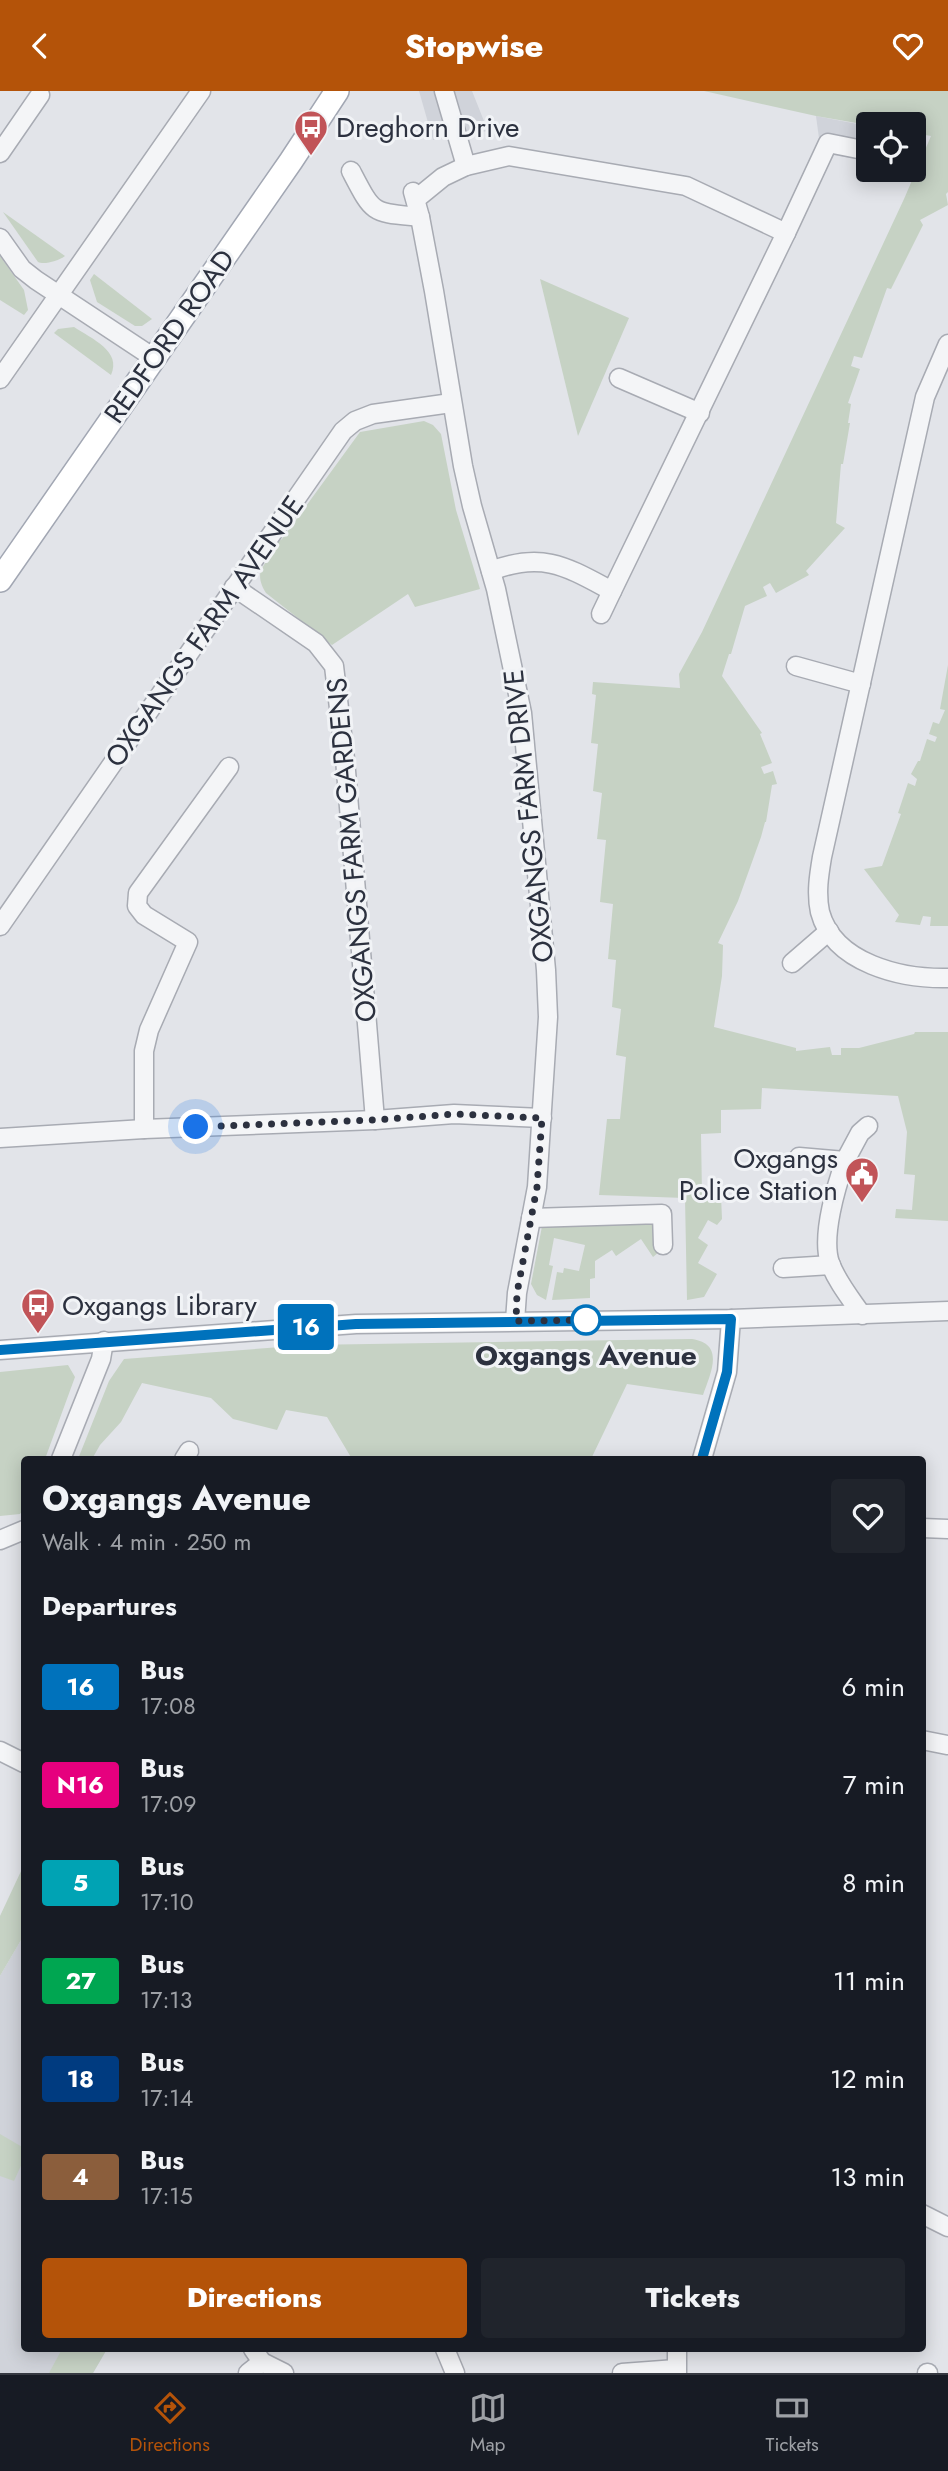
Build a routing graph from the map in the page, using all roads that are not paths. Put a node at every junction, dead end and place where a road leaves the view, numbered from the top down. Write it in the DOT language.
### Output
graph roads {
  1 [pos="201,91"];
  2 [pos="337,91"];
  3 [pos="444,91"];
  4 [pos="40,95"];
  5 [pos="856,149"];
  6 [pos="0,153"];
  7 [pos="466,166"];
  8 [pos="351,171"];
  9 [pos="420,217"];
  10 [pos="786,233"];
  11 [pos="0,238"];
  12 [pos="58,296"];
  13 [pos="948,344"];
  14 [pos="154,358"];
  15 [pos="619,378"];
  16 [pos="0,379"];
  17 [pos="451,403"];
  18 [pos="700,412"];
  19 [pos="491,571"];
  20 [pos="0,580"];
  21 [pos="234,587"];
  22 [pos="612,591"];
  23 [pos="601,614"];
  24 [pos="796,666"];
  25 [pos="860,684"];
  26 [pos="229,767"];
  27 [pos="0,926"];
  28 [pos="829,931"];
  29 [pos="792,963"];
  30 [pos="948,978"];
  31 [pos="542,1118"];
  32 [pos="375,1120"];
  33 [pos="868,1126"];
  34 [pos="144,1129"];
  35 [pos="0,1138"];
  36 [pos="799,1157"];
  37 [pos="845,1161"];
  38 [pos="531,1219"];
  39 [pos="663,1245"];
  40 [pos="831,1265"];
  41 [pos="783,1268"];
  42 [pos="948,1311"];
  43 [pos="862,1315"];
  44 [pos="731,1319"];
  45 [pos="516,1321"];
  46 [pos="104,1341"];
  47 [pos="0,1350"];
  48 [pos="62,1456"];
  49 [pos="703,1456"];
  50 [pos="926,1528"];
  51 [pos="948,1529"];
  52 [pos="21,1531"];
  53 [pos="0,1541"];
  54 [pos="926,1742"];
  55 [pos="947,1745"];
  56 [pos="0,1751"];
  57 [pos="21,1762"];
  58 [pos="926,2216"];
  59 [pos="948,2227"];
  60 [pos="446,2352"];
  61 [pos="677,2352"];
  62 [pos="258,2355"];
  63 [pos="677,2371"];
  64 [pos="247,2373"];
  65 [pos="284,2373"];
  66 [pos="456,2373"];
  67 [pos="622,2373"];
  1 -- 12 [label="street"];
  2 -- 14 [label="main road, REDFORD ROAD"];
  3 -- 7 [label="street"];
  4 -- 6 [label="street"];
  5 -- 10 [label="street"];
  7 -- 9 [label="street, OXGANGS FARM DRIVE"];
  7 -- 10 [label="street"];
  8 -- 9 [label="street"];
  9 -- 17 [label="street, OXGANGS FARM DRIVE"];
  10 -- 18 [label="street"];
  11 -- 12 [label="street"];
  12 -- 14 [label="street"];
  12 -- 16 [label="street"];
  13 -- 25 [label="street"];
  14 -- 20 [label="main road, REDFORD ROAD"];
  15 -- 18 [label="street"];
  17 -- 19 [label="street, OXGANGS FARM DRIVE"];
  17 -- 21 [label="street, OXGANGS FARM AVENUE"];
  18 -- 22 [label="street"];
  19 -- 22 [label="street"];
  19 -- 31 [label="street, OXGANGS FARM DRIVE"];
  21 -- 27 [label="street, OXGANGS FARM AVENUE"];
  21 -- 32 [label="street, OXGANGS FARM GARDENS"];
  22 -- 23 [label="street"];
  24 -- 25 [label="street"];
  25 -- 28 [label="street"];
  26 -- 34 [label="street"];
  28 -- 29 [label="street"];
  28 -- 30 [label="street"];
  31 -- 32 [label="street"];
  31 -- 38 [label="street, OXGANGS FARM DRIVE"];
  32 -- 34 [label="street"];
  33 -- 37 [label="street"];
  34 -- 35 [label="street"];
  36 -- 37 [label="street"];
  37 -- 40 [label="street"];
  38 -- 39 [label="street"];
  38 -- 45 [label="street, OXGANGS FARM DRIVE"];
  40 -- 41 [label="street"];
  40 -- 43 [label="street"];
  42 -- 43 [label="street"];
  43 -- 44 [label="street"];
  44 -- 45 [label="street"];
  44 -- 49 [label="street"];
  45 -- 46 [label="street"];
  46 -- 47 [label="street"];
  46 -- 48 [label="street"];
  50 -- 51 [label="street"];
  52 -- 53 [label="street"];
  54 -- 55 [label="street"];
  56 -- 57 [label="street"];
  58 -- 59 [label="street"];
  60 -- 66 [label="street"];
  61 -- 63 [label="street"];
  62 -- 64 [label="street"];
  62 -- 65 [label="street"];
  63 -- 67 [label="street"];
}
